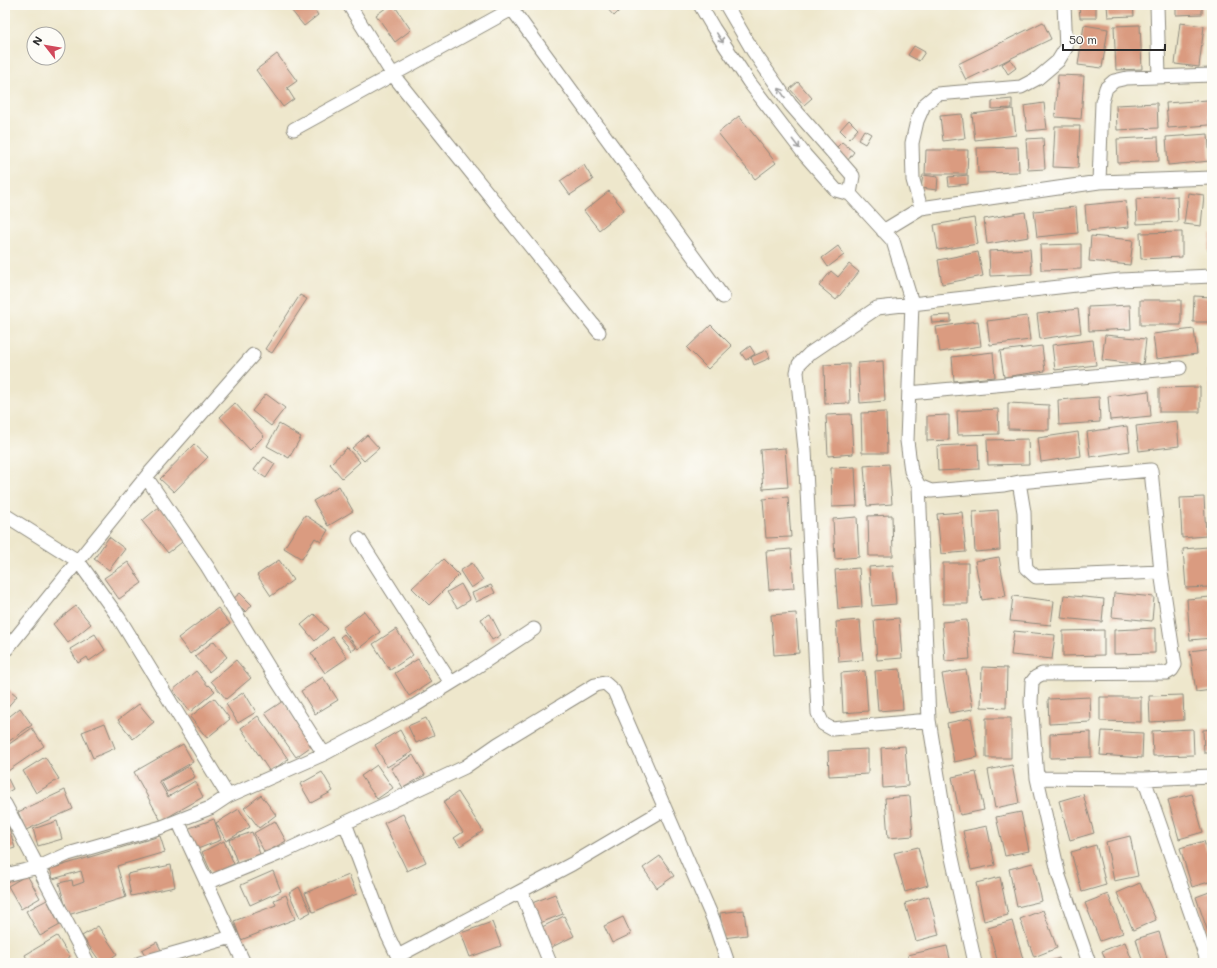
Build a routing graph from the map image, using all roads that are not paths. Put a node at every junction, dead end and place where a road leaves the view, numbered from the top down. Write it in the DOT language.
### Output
graph roads {
  1 [pos="350,5"];
  2 [pos="700,5"];
  3 [pos="726,5"];
  4 [pos="1064,5"];
  5 [pos="1157,5"];
  6 [pos="516,7"];
  7 [pos="753,51"];
  8 [pos="735,60"];
  9 [pos="393,75"];
  10 [pos="1212,75"];
  11 [pos="1159,77"];
  12 [pos="294,129"];
  13 [pos="1212,178"];
  14 [pos="1099,182"];
  15 [pos="850,194"];
  16 [pos="921,208"];
  17 [pos="883,231"];
  18 [pos="1212,276"];
  19 [pos="723,297"];
  20 [pos="912,303"];
  21 [pos="599,332"];
  22 [pos="253,355"];
  23 [pos="1180,368"];
  24 [pos="909,393"];
  25 [pos="146,477"];
  26 [pos="1019,482"];
  27 [pos="919,486"];
  28 [pos="5,514"];
  29 [pos="359,539"];
  30 [pos="78,561"];
  31 [pos="1161,572"];
  32 [pos="534,629"];
  33 [pos="5,651"];
  34 [pos="451,683"];
  35 [pos="929,720"];
  36 [pos="324,754"];
  37 [pos="1212,776"];
  38 [pos="1037,778"];
  39 [pos="1144,779"];
  40 [pos="228,796"];
  41 [pos="5,804"];
  42 [pos="665,808"];
  43 [pos="178,821"];
  44 [pos="345,824"];
  45 [pos="39,867"];
  46 [pos="5,875"];
  47 [pos="207,882"];
  48 [pos="521,891"];
  49 [pos="232,937"];
  50 [pos="399,960"];
  51 [pos="88,963"];
  52 [pos="140,963"];
  53 [pos="244,963"];
  54 [pos="550,963"];
  55 [pos="728,963"];
  56 [pos="975,963"];
  57 [pos="1090,963"];
  58 [pos="1208,963"];
  1 -- 9 [label="street"];
  2 -- 8 [label="street, one-way"];
  3 -- 7 [label="street"];
  4 -- 16 [label="street"];
  5 -- 11 [label="street"];
  6 -- 9 [label="street"];
  6 -- 19 [label="street"];
  7 -- 8 [label="street"];
  15 -- 7 [label="street, one-way"];
  8 -- 15 [label="street, one-way"];
  9 -- 12 [label="street"];
  9 -- 21 [label="street"];
  10 -- 11 [label="street"];
  11 -- 14 [label="street"];
  13 -- 14 [label="street"];
  14 -- 16 [label="street"];
  15 -- 17 [label="street"];
  16 -- 17 [label="street"];
  17 -- 20 [label="street"];
  18 -- 20 [label="street"];
  20 -- 24 [label="street"];
  20 -- 35 [label="street"];
  22 -- 25 [label="street"];
  23 -- 24 [label="street"];
  24 -- 27 [label="street"];
  25 -- 30 [label="street"];
  25 -- 36 [label="street"];
  26 -- 27 [label="street"];
  26 -- 31 [label="street"];
  26 -- 31 [label="street"];
  27 -- 35 [label="street"];
  28 -- 30 [label="street"];
  29 -- 34 [label="street"];
  30 -- 33 [label="street"];
  30 -- 40 [label="street"];
  31 -- 38 [label="street"];
  32 -- 34 [label="street"];
  34 -- 36 [label="street"];
  35 -- 56 [label="street"];
  36 -- 40 [label="street"];
  37 -- 39 [label="street"];
  38 -- 39 [label="street"];
  38 -- 57 [label="street"];
  39 -- 58 [label="street"];
  40 -- 43 [label="street"];
  41 -- 45 [label="street"];
  42 -- 44 [label="street"];
  42 -- 48 [label="street"];
  42 -- 55 [label="street"];
  43 -- 45 [label="street"];
  43 -- 47 [label="street"];
  44 -- 47 [label="street"];
  44 -- 50 [label="street"];
  45 -- 46 [label="street"];
  45 -- 51 [label="street"];
  47 -- 49 [label="street"];
  48 -- 50 [label="street"];
  48 -- 54 [label="street"];
  49 -- 52 [label="street"];
  49 -- 53 [label="street"];
}
